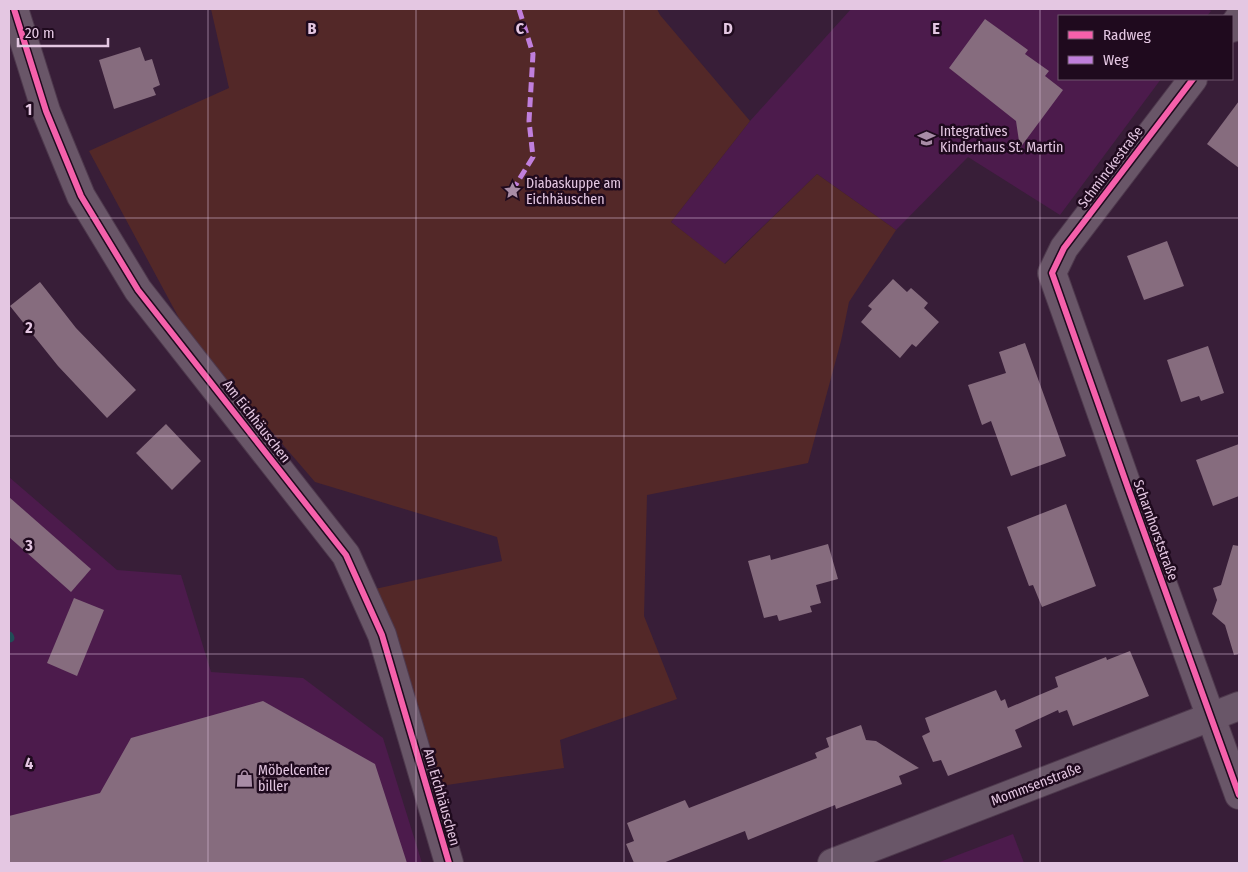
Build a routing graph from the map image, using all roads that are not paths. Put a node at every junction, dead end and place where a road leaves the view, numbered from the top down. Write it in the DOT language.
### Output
graph roads {
  1 [pos="14,9"];
  2 [pos="1192,80"];
  3 [pos="1052,273"];
  4 [pos="1239,706"];
  5 [pos="1210,717"];
  6 [pos="1239,795"];
  7 [pos="449,863"];
  8 [pos="832,863"];
  1 -- 7 [label="street, Am Eichhäuschen"];
  2 -- 3 [label="street, Schminckestraße"];
  3 -- 5 [label="street, Scharnhorststraße"];
  4 -- 5 [label="street, Mommsenstraße"];
  5 -- 6 [label="street, Scharnhorststraße"];
  5 -- 8 [label="street, Mommsenstraße"];
}
